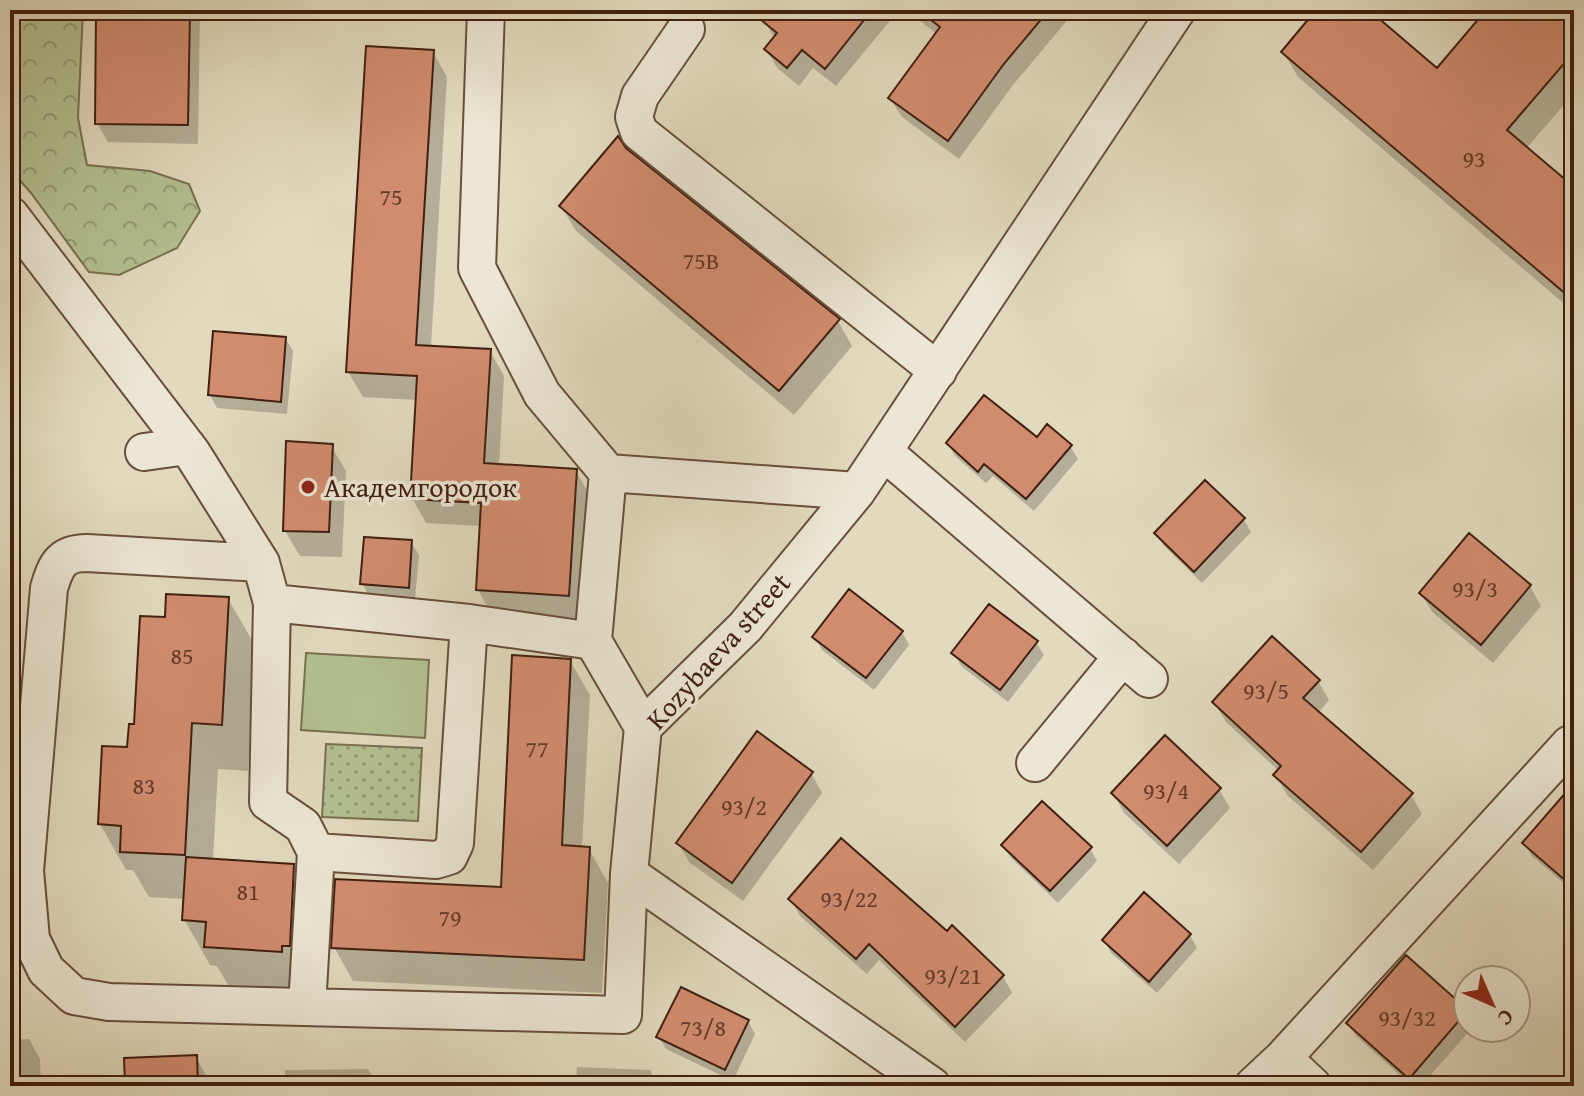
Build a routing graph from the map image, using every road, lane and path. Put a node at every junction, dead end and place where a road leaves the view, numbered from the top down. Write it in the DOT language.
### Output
graph roads {
  1 [pos="486,10"];
  2 [pos="1177,10"];
  3 [pos="686,29"];
  4 [pos="10,215"];
  5 [pos="938,371"];
  6 [pos="187,446"];
  7 [pos="144,452"];
  8 [pos="884,452"];
  9 [pos="608,473"];
  10 [pos="857,491"];
  11 [pos="261,563"];
  12 [pos="272,603"];
  13 [pos="469,623"];
  14 [pos="593,641"];
  15 [pos="643,727"];
  16 [pos="1570,744"];
  17 [pos="1035,763"];
  18 [pos="316,852"];
  19 [pos="629,874"];
  20 [pos="307,1007"];
  21 [pos="1283,1058"];
  22 [pos="932,1086"];
  23 [pos="1253,1086"];
  24 [pos="1313,1086"];
  1 -- 9 [label="street"];
  2 -- 5 [label="street, Kozybaeva street"];
  3 -- 5 [label="street"];
  4 -- 6 [label="street"];
  5 -- 8 [label="street, Kozybaeva street"];
  6 -- 7 [label="street"];
  6 -- 11 [label="street"];
  8 -- 10 [label="street, Kozybaeva street"];
  8 -- 17 [label="street"];
  9 -- 10 [label="street"];
  9 -- 14 [label="street"];
  10 -- 15 [label="street, Kozybaeva street"];
  11 -- 12 [label="street"];
  11 -- 20 [label="street, Kozybaeva street"];
  12 -- 13 [label="street"];
  12 -- 18 [label="street"];
  13 -- 14 [label="street"];
  13 -- 18 [label="street"];
  14 -- 15 [label="street"];
  15 -- 19 [label="street, Kozybaeva street"];
  16 -- 21 [label="street"];
  18 -- 20 [label="street"];
  19 -- 20 [label="street, Kozybaeva street"];
  19 -- 22 [label="street"];
  21 -- 23 [label="street"];
  21 -- 24 [label="street"];
}
